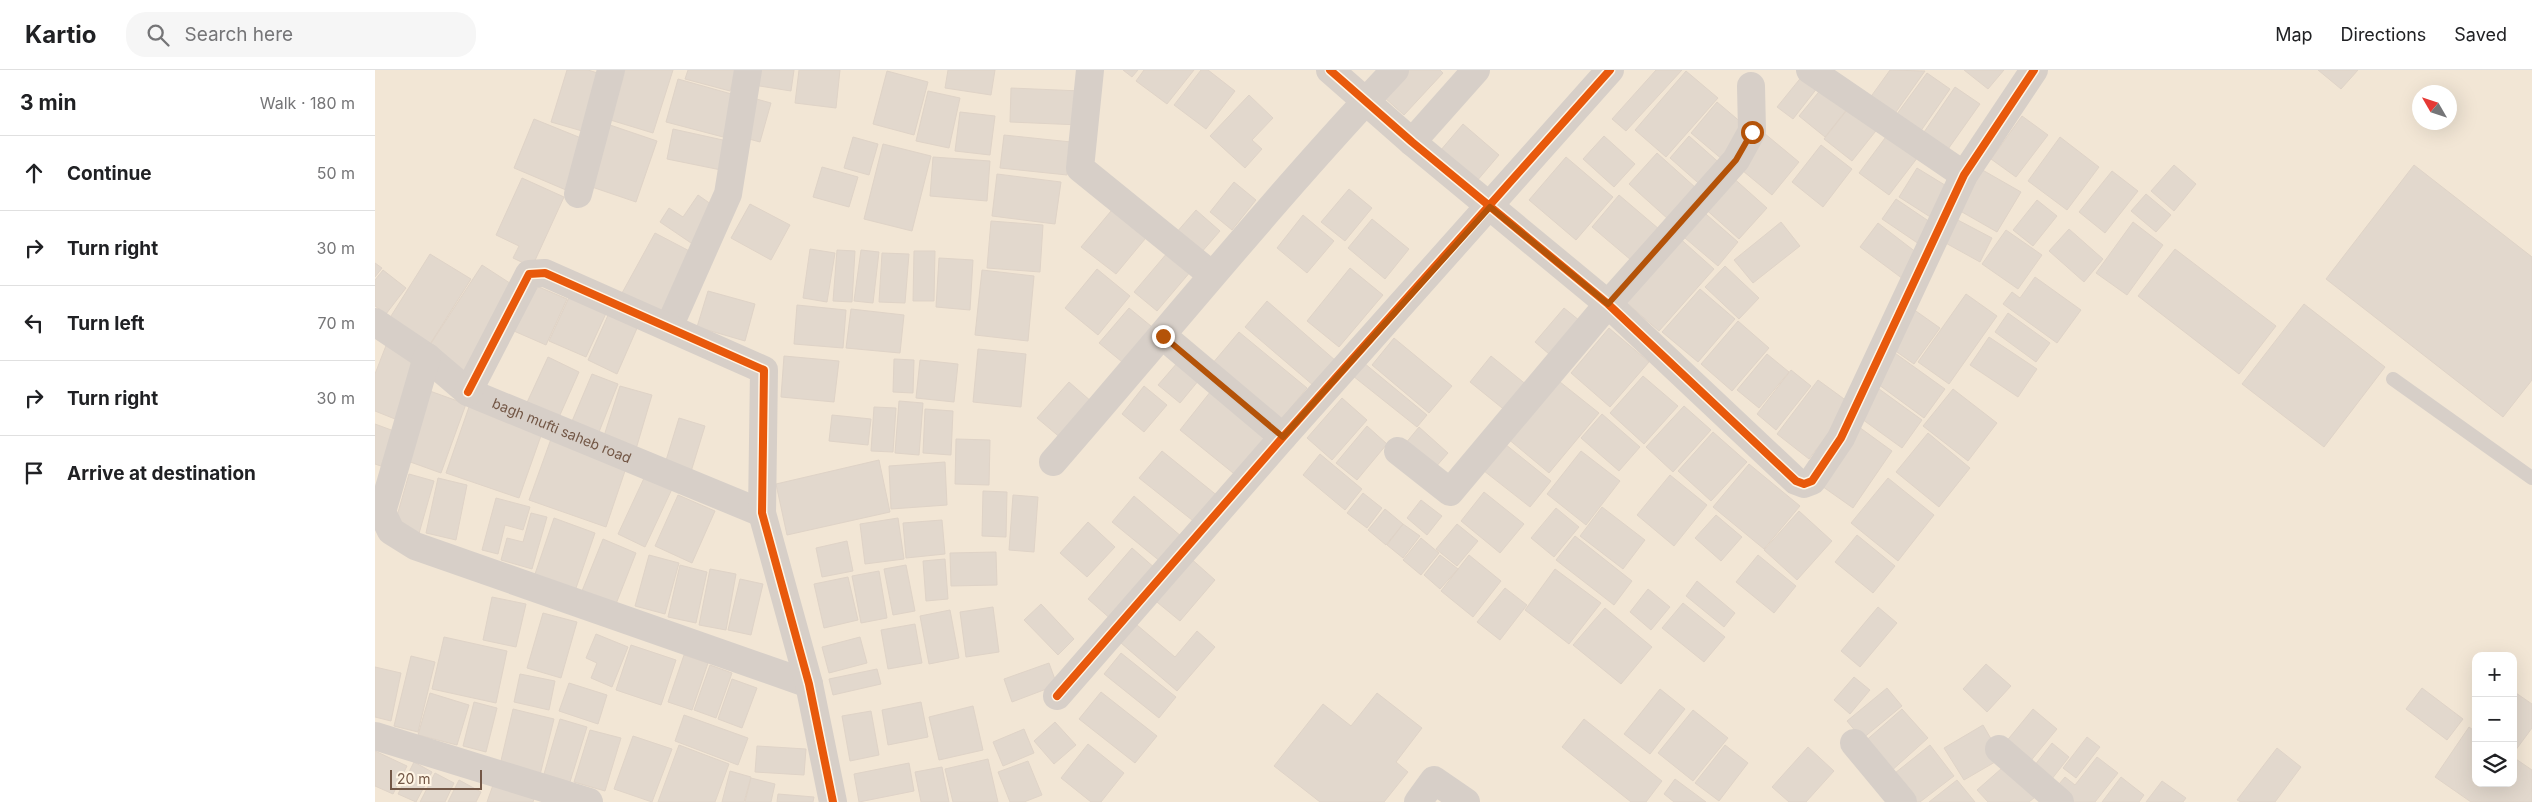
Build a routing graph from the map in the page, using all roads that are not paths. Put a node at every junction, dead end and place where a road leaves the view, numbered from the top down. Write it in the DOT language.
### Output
graph roads {
  1 [pos="611,70"];
  2 [pos="748,70"];
  3 [pos="1091,70"];
  4 [pos="1330,70"];
  5 [pos="1395,70"];
  6 [pos="1476,70"];
  7 [pos="1611,70"];
  8 [pos="1810,70"];
  9 [pos="2035,70"];
  10 [pos="1751,86"];
  11 [pos="1365,101"];
  12 [pos="1412,142"];
  13 [pos="1964,175"];
  14 [pos="578,194"];
  15 [pos="1490,207"];
  16 [pos="1212,274"];
  17 [pos="1608,304"];
  18 [pos="375,322"];
  19 [pos="669,327"];
  20 [pos="1163,336"];
  21 [pos="427,356"];
  22 [pos="2393,379"];
  23 [pos="468,392"];
  24 [pos="1283,437"];
  25 [pos="1398,451"];
  26 [pos="1053,462"];
  27 [pos="384,474"];
  28 [pos="2532,478"];
  29 [pos="762,513"];
  30 [pos="809,684"];
  31 [pos="1057,696"];
  32 [pos="375,736"];
  33 [pos="1854,743"];
  34 [pos="1999,749"];
  35 [pos="589,802"];
  36 [pos="833,802"];
  37 [pos="1418,802"];
  38 [pos="1466,802"];
  39 [pos="1903,802"];
  40 [pos="2060,802"];
  1 -- 14 [label="street"];
  2 -- 19 [label="street"];
  3 -- 16 [label="street"];
  4 -- 11 [label="street"];
  5 -- 11 [label="street"];
  6 -- 12 [label="street"];
  7 -- 15 [label="street"];
  8 -- 13 [label="street"];
  9 -- 13 [label="street"];
  10 -- 17 [label="street"];
  11 -- 12 [label="street"];
  11 -- 16 [label="street"];
  12 -- 15 [label="street"];
  13 -- 17 [label="street"];
  15 -- 17 [label="street"];
  15 -- 24 [label="street"];
  16 -- 20 [label="street"];
  17 -- 25 [label="street"];
  18 -- 21 [label="street, bagh mufti saheb road"];
  19 -- 23 [label="street"];
  19 -- 29 [label="street"];
  20 -- 24 [label="street"];
  20 -- 26 [label="street"];
  21 -- 23 [label="street, bagh mufti saheb road"];
  21 -- 27 [label="street"];
  22 -- 28 [label="lane"];
  23 -- 29 [label="street, bagh mufti saheb road"];
  24 -- 31 [label="street"];
  27 -- 30 [label="street"];
  29 -- 30 [label="street"];
  30 -- 36 [label="street"];
  32 -- 35 [label="street"];
  33 -- 39 [label="street"];
  34 -- 40 [label="street"];
  37 -- 38 [label="street"];
}
